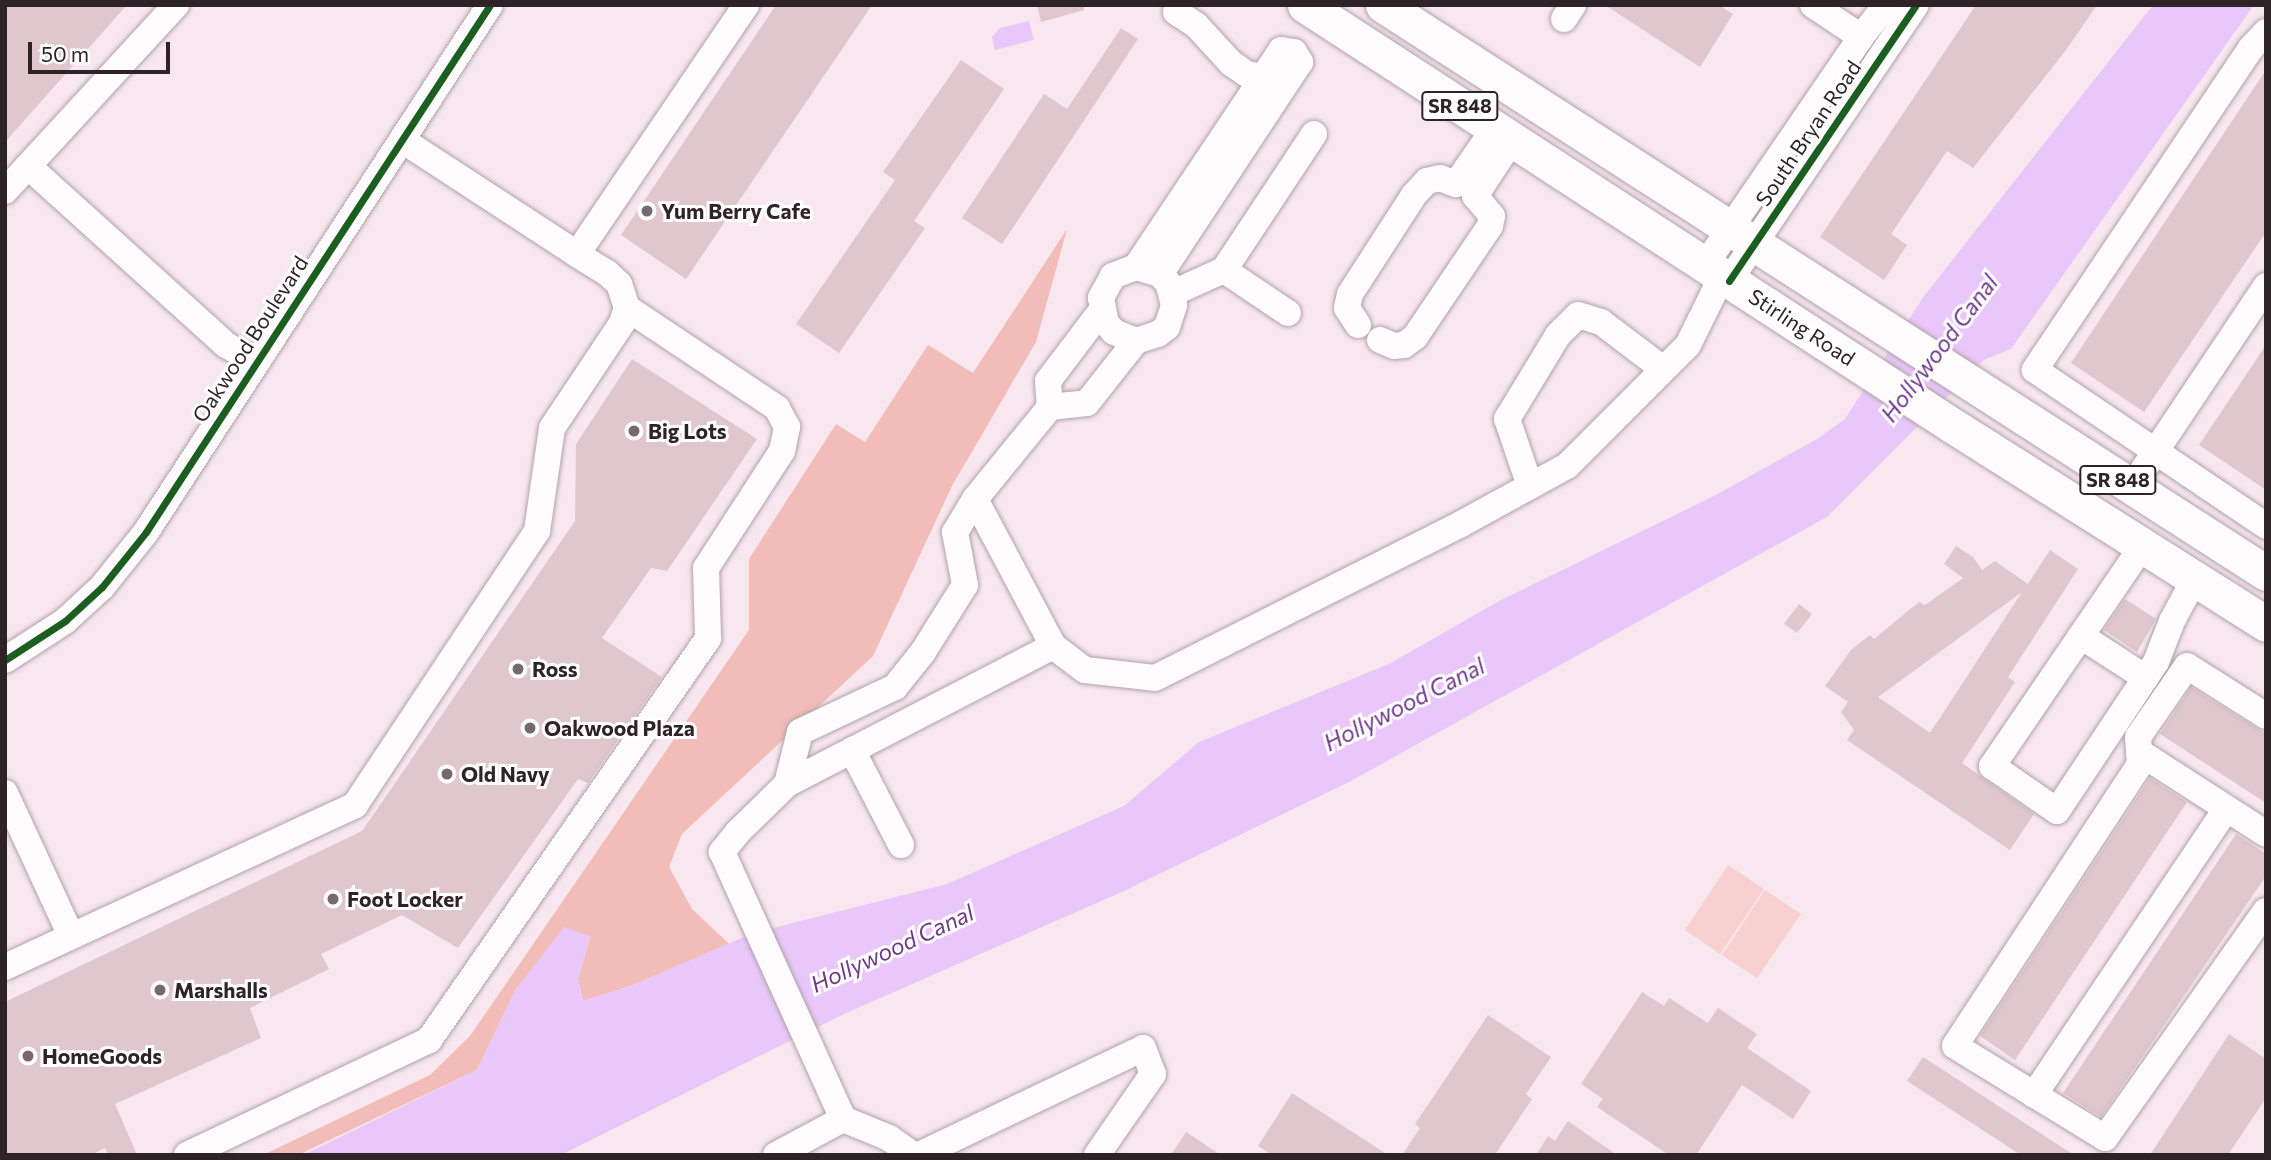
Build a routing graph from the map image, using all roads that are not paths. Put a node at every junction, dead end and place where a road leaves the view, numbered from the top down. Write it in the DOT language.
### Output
graph roads {
  1 [pos="176,5"];
  2 [pos="490,5"];
  3 [pos="746,5"];
  4 [pos="1383,5"];
  5 [pos="1813,5"];
  6 [pos="1886,5"];
  7 [pos="1916,5"];
  8 [pos="1321,8"];
  9 [pos="1177,12"];
  10 [pos="2266,32"];
  11 [pos="1861,37"];
  12 [pos="1294,52"];
  13 [pos="1262,77"];
  14 [pos="1314,134"];
  15 [pos="1503,134"];
  16 [pos="402,140"];
  17 [pos="28,166"];
  18 [pos="1465,190"];
  19 [pos="5,191"];
  20 [pos="1742,236"];
  21 [pos="577,254"];
  22 [pos="1224,270"];
  23 [pos="1719,274"];
  24 [pos="1156,278"];
  25 [pos="2266,286"];
  26 [pos="627,308"];
  27 [pos="1101,311"];
  28 [pos="1288,313"];
  29 [pos="1358,324"];
  30 [pos="1380,340"];
  31 [pos="1136,341"];
  32 [pos="255,361"];
  33 [pos="1663,369"];
  34 [pos="1050,407"];
  35 [pos="2155,453"];
  36 [pos="2044,483"];
  37 [pos="1530,486"];
  38 [pos="2131,488"];
  39 [pos="975,499"];
  40 [pos="2266,526"];
  41 [pos="2143,545"];
  42 [pos="2231,551"];
  43 [pos="2266,573"];
  44 [pos="2195,579"];
  45 [pos="2266,624"];
  46 [pos="2081,636"];
  47 [pos="1053,646"];
  48 [pos="5,660"];
  49 [pos="2146,678"];
  50 [pos="2266,716"];
  51 [pos="852,750"];
  52 [pos="2138,752"];
  53 [pos="787,784"];
  54 [pos="5,793"];
  55 [pos="2226,809"];
  56 [pos="2266,834"];
  57 [pos="901,845"];
  58 [pos="2266,911"];
  59 [pos="71,936"];
  60 [pos="5,967"];
  61 [pos="2034,1095"];
  62 [pos="843,1119"];
  63 [pos="187,1155"];
  64 [pos="776,1155"];
  65 [pos="913,1155"];
  66 [pos="919,1155"];
  67 [pos="1097,1155"];
  1 -- 17 [label="street"];
  2 -- 16 [label="street, Oakwood Boulevard"];
  3 -- 21 [label="street"];
  4 -- 20 [label="main road, Stirling Road / SR 848"];
  5 -- 11 [label="street"];
  6 -- 11 [label="street, South Bryan Road"];
  7 -- 20 [label="street, South Bryan Road"];
  8 -- 12 [label="street"];
  8 -- 15 [label="main road, Stirling Road / SR 848"];
  9 -- 13 [label="street"];
  10 -- 35 [label="street"];
  11 -- 20 [label="street, South Bryan Road"];
  12 -- 13 [label="street"];
  12 -- 24 [label="street"];
  13 -- 24 [label="street"];
  14 -- 22 [label="street"];
  15 -- 18 [label="street"];
  15 -- 23 [label="main road, Stirling Road / SR 848"];
  16 -- 21 [label="street"];
  16 -- 32 [label="street, Oakwood Boulevard"];
  17 -- 19 [label="street"];
  17 -- 32 [label="street"];
  18 -- 29 [label="street"];
  18 -- 30 [label="street"];
  20 -- 23 [label="street, South Bryan Road"];
  20 -- 38 [label="main road, Stirling Road / SR 848"];
  21 -- 26 [label="street"];
  22 -- 24 [label="street"];
  22 -- 28 [label="street"];
  23 -- 33 [label="street, South Bryan Road"];
  23 -- 36 [label="main road, Stirling Road / SR 848"];
  24 -- 27 [label="street"];
  24 -- 31 [label="street"];
  25 -- 35 [label="street"];
  26 -- 59 [label="street"];
  26 -- 63 [label="street"];
  27 -- 31 [label="street"];
  27 -- 34 [label="street"];
  31 -- 34 [label="street"];
  32 -- 48 [label="street, Oakwood Boulevard"];
  33 -- 37 [label="street, South Bryan Road"];
  33 -- 37 [label="street"];
  34 -- 39 [label="street"];
  35 -- 38 [label="street"];
  35 -- 40 [label="street"];
  36 -- 38 [label="main road"];
  36 -- 41 [label="main road, Stirling Road / SR 848"];
  37 -- 47 [label="street, South Bryan Road"];
  38 -- 42 [label="main road, Stirling Road / SR 848"];
  39 -- 47 [label="street"];
  39 -- 53 [label="street"];
  41 -- 42 [label="main road"];
  41 -- 44 [label="main road, Stirling Road / SR 848"];
  41 -- 46 [label="street"];
  42 -- 43 [label="main road, Stirling Road / SR 848"];
  44 -- 45 [label="main road, Stirling Road / SR 848"];
  44 -- 49 [label="street"];
  46 -- 49 [label="street"];
  46 -- 49 [label="street"];
  47 -- 51 [label="street"];
  50 -- 52 [label="street"];
  51 -- 53 [label="street"];
  51 -- 57 [label="street"];
  52 -- 55 [label="street"];
  52 -- 61 [label="street"];
  53 -- 62 [label="street"];
  54 -- 59 [label="street"];
  55 -- 56 [label="street"];
  55 -- 61 [label="street"];
  58 -- 61 [label="street"];
  59 -- 60 [label="street"];
  62 -- 64 [label="street"];
  62 -- 65 [label="street"];
  66 -- 67 [label="street"];
}
